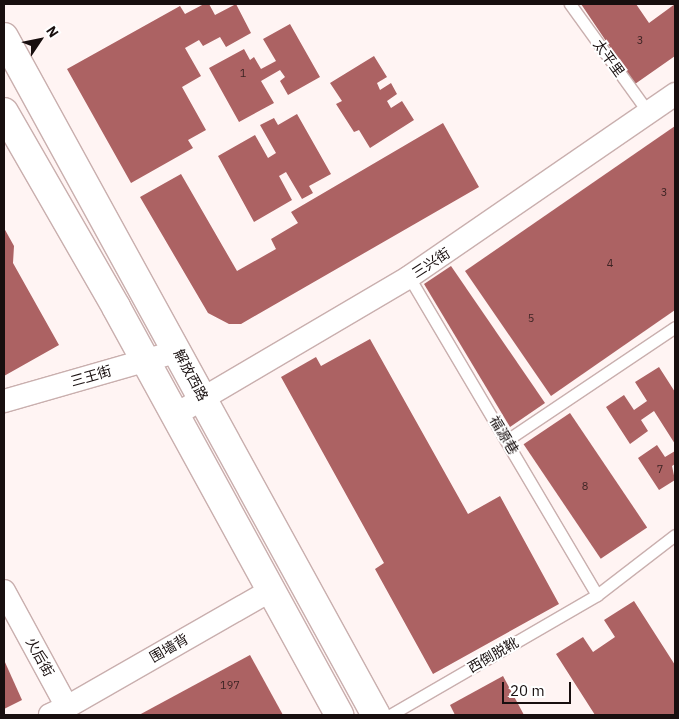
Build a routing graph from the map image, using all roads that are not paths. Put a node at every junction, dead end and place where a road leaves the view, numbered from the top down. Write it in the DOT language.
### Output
graph roads {
  1 [pos="570,4"];
  2 [pos="4,37"];
  3 [pos="675,94"];
  4 [pos="4,112"];
  5 [pos="648,112"];
  6 [pos="409,277"];
  7 [pos="675,327"];
  8 [pos="178,351"];
  9 [pos="145,360"];
  10 [pos="203,398"];
  11 [pos="4,400"];
  12 [pos="175,415"];
  13 [pos="507,440"];
  14 [pos="675,535"];
  15 [pos="271,590"];
  16 [pos="4,591"];
  17 [pos="598,595"];
  18 [pos="58,711"];
  19 [pos="338,715"];
  20 [pos="376,715"];
  21 [pos="390,715"];
  1 -- 5 [label="lane, 太平里"];
  2 -- 8 [label="main road, 解放西路"];
  3 -- 5 [label="street, 三兴街"];
  4 -- 9 [label="main road"];
  5 -- 6 [label="street, 三兴街"];
  6 -- 10 [label="street, 三兴街"];
  6 -- 13 [label="lane, 福源巷"];
  7 -- 13 [label="lane"];
  8 -- 9 [label="street, 三王街"];
  8 -- 10 [label="main road, 解放西路"];
  9 -- 11 [label="street, 三王街"];
  9 -- 12 [label="main road"];
  10 -- 12 [label="street, 三兴街"];
  10 -- 20 [label="main road, 解放西路"];
  12 -- 15 [label="main road"];
  13 -- 17 [label="lane, 福源巷"];
  14 -- 17 [label="lane, 西倒脱靴"];
  15 -- 18 [label="street, 围墙背"];
  15 -- 19 [label="main road"];
  16 -- 18 [label="street, 火后街"];
  17 -- 21 [label="lane, 西倒脱靴"];
}
